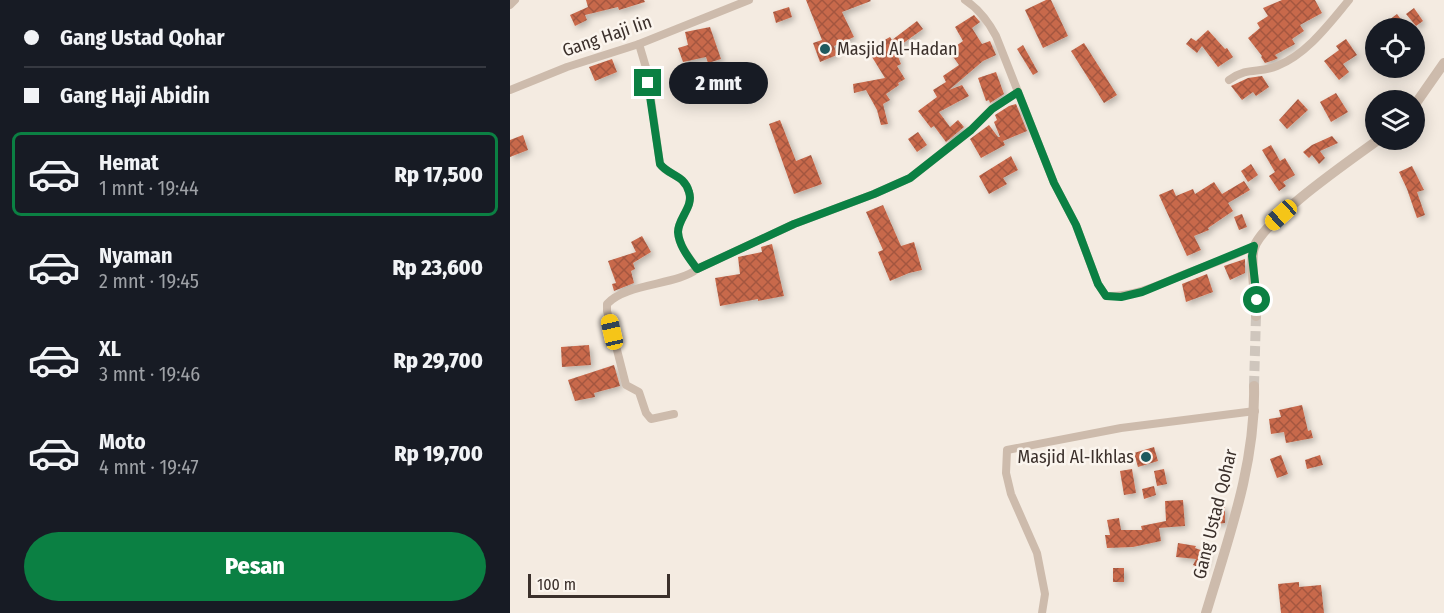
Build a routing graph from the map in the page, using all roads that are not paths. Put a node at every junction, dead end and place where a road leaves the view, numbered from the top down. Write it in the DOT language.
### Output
graph roads {
  1 [pos="515,0"];
  2 [pos="750,0"];
  3 [pos="964,0"];
  4 [pos="1349,0"];
  5 [pos="728,4"];
  6 [pos="510,5"];
  7 [pos="639,44"];
  8 [pos="1444,63"];
  9 [pos="1229,80"];
  10 [pos="510,90"];
  11 [pos="1425,90"];
  12 [pos="1018,92"];
  13 [pos="1365,150"];
  14 [pos="1254,246"];
  15 [pos="697,269"];
  16 [pos="1256,316"];
  17 [pos="1254,386"];
  18 [pos="1255,411"];
  19 [pos="674,414"];
  20 [pos="1042,613"];
  21 [pos="1206,613"];
  1 -- 6 [label="street"];
  2 -- 5 [label="street, Gang Haji Iin"];
  3 -- 12 [label="street"];
  4 -- 9 [label="street"];
  5 -- 7 [label="street, Gang Haji Iin"];
  7 -- 10 [label="street, Gang Haji Iin"];
  7 -- 15 [label="street"];
  8 -- 11 [label="street"];
  12 -- 14 [label="street"];
  12 -- 15 [label="street"];
  13 -- 14 [label="street"];
  14 -- 16 [label="street"];
  15 -- 19 [label="street"];
  17 -- 18 [label="street, Gang Ustad Qohar"];
  18 -- 20 [label="street"];
  18 -- 21 [label="street, Gang Ustad Qohar"];
}
